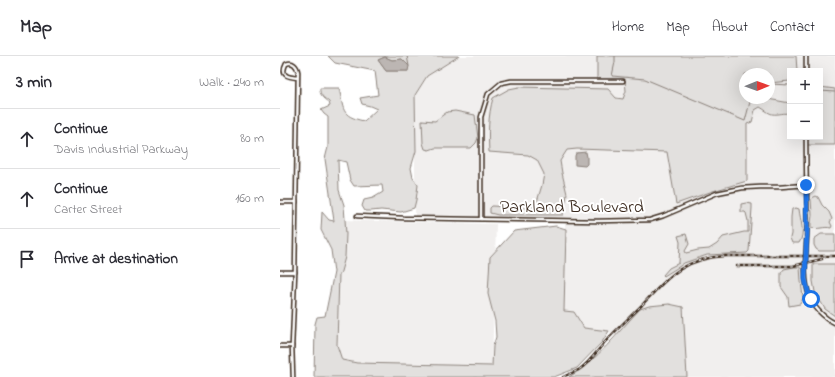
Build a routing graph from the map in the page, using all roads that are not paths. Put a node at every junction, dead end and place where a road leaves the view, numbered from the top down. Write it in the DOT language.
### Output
graph roads {
  1 [pos="806,56"];
  2 [pos="806,68"];
  3 [pos="298,78"];
  4 [pos="623,81"];
  5 [pos="806,140"];
  6 [pos="806,185"];
  7 [pos="280,202"];
  8 [pos="296,202"];
  9 [pos="356,216"];
  10 [pos="481,219"];
  11 [pos="280,272"];
  12 [pos="295,272"];
  13 [pos="835,323"];
  14 [pos="280,346"];
  15 [pos="292,346"];
  16 [pos="293,377"];
  1 -- 2 [label="street"];
  3 -- 3 [label="street"];
  3 -- 8 [label="street"];
  4 -- 10 [label="street"];
  5 -- 6 [label="street"];
  6 -- 10 [label="street, Parkland Boulevard"];
  6 -- 13 [label="street"];
  7 -- 8 [label="street"];
  8 -- 12 [label="street"];
  9 -- 10 [label="street, Parkland Boulevard"];
  11 -- 12 [label="street"];
  12 -- 15 [label="street"];
  14 -- 15 [label="street"];
  15 -- 16 [label="street"];
}
